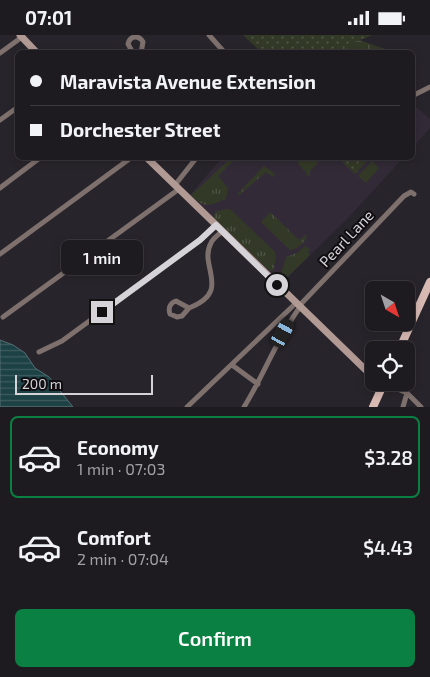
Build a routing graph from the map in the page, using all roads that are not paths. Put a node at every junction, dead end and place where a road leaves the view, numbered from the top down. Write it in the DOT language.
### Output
graph roads {
  1 [pos="209,35"];
  2 [pos="22,36"];
  3 [pos="34,50"];
  4 [pos="130,50"];
  5 [pos="142,50"];
  6 [pos="222,50"];
  7 [pos="0,53"];
  8 [pos="430,87"];
  9 [pos="415,94"];
  10 [pos="15,109"];
  11 [pos="0,120"];
  12 [pos="37,160"];
  13 [pos="128,160"];
  14 [pos="149,160"];
  15 [pos="195,160"];
  16 [pos="0,187"];
  17 [pos="177,187"];
  18 [pos="414,194"];
  19 [pos="216,225"];
  20 [pos="222,231"];
  21 [pos="0,254"];
  22 [pos="430,282"];
  23 [pos="298,306"];
  24 [pos="415,308"];
  25 [pos="189,309"];
  26 [pos="3,317"];
  27 [pos="39,352"];
  28 [pos="232,365"];
  29 [pos="365,369"];
  30 [pos="258,384"];
  31 [pos="380,391"];
  32 [pos="402,391"];
  33 [pos="406,393"];
  34 [pos="187,407"];
  35 [pos="244,407"];
  36 [pos="373,407"];
  37 [pos="403,407"];
  38 [pos="421,407"];
  1 -- 6 [label="street"];
  2 -- 3 [label="main road"];
  2 -- 7 [label="street"];
  4 -- 5 [label="street"];
  8 -- 9 [label="street"];
  10 -- 11 [label="street"];
  12 -- 16 [label="street"];
  13 -- 21 [label="street"];
  14 -- 17 [label="main road"];
  15 -- 17 [label="street"];
  17 -- 19 [label="main road"];
  17 -- 26 [label="street"];
  18 -- 23 [label="street, Pearl Lane"];
  19 -- 20 [label="main road"];
  19 -- 27 [label="street"];
  20 -- 23 [label="main road"];
  20 -- 25 [label="street"];
  22 -- 24 [label="main road"];
  23 -- 28 [label="street"];
  23 -- 29 [label="main road"];
  23 -- 30 [label="street"];
  28 -- 30 [label="street"];
  28 -- 34 [label="street"];
  30 -- 35 [label="street"];
  31 -- 36 [label="main road"];
  32 -- 33 [label="street"];
  33 -- 37 [label="street"];
  33 -- 38 [label="street"];
}
